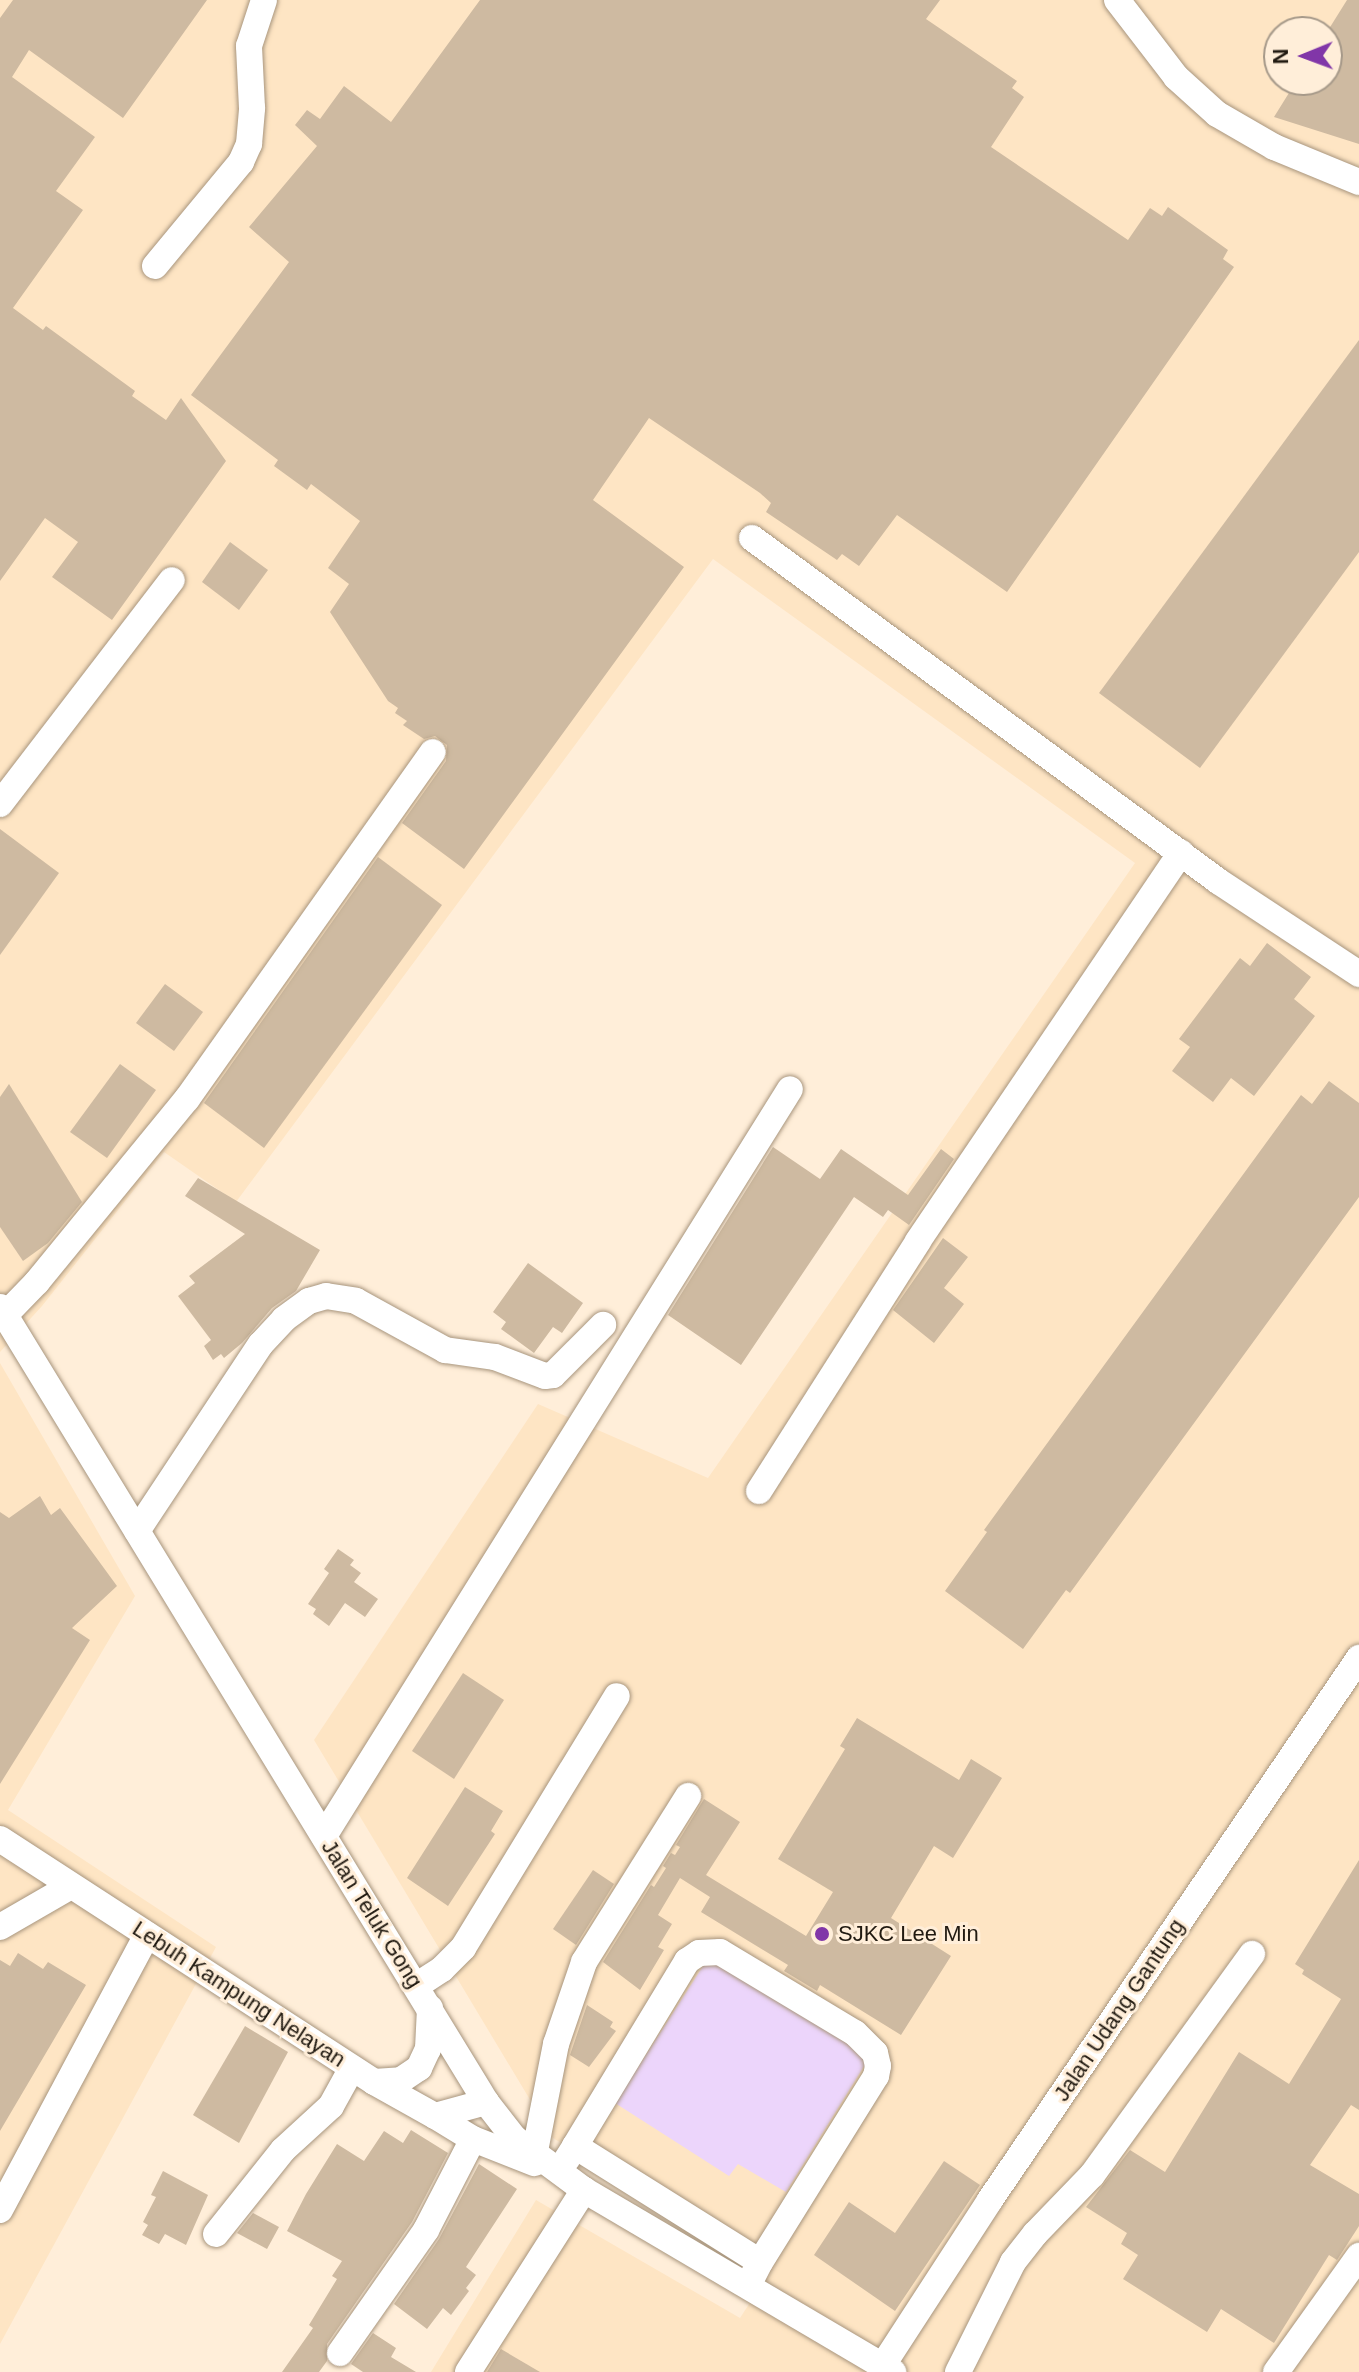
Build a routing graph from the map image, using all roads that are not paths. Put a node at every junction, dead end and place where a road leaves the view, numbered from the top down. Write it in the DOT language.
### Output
graph roads {
  1 [pos="264,0"];
  2 [pos="1117,0"];
  3 [pos="1359,182"];
  4 [pos="155,266"];
  5 [pos="752,538"];
  6 [pos="172,580"];
  7 [pos="433,752"];
  8 [pos="0,804"];
  9 [pos="1181,853"];
  10 [pos="1359,974"];
  11 [pos="790,1089"];
  12 [pos="3,1311"];
  13 [pos="603,1325"];
  14 [pos="759,1491"];
  15 [pos="137,1531"];
  16 [pos="1359,1658"];
  17 [pos="617,1696"];
  18 [pos="688,1796"];
  19 [pos="324,1836"];
  20 [pos="0,1839"];
  21 [pos="71,1886"];
  22 [pos="0,1927"];
  23 [pos="147,1935"];
  24 [pos="1252,1954"];
  25 [pos="423,1997"];
  26 [pos="363,2075"];
  27 [pos="486,2102"];
  28 [pos="435,2116"];
  29 [pos="473,2139"];
  30 [pos="575,2146"];
  31 [pos="549,2166"];
  32 [pos="584,2190"];
  33 [pos="0,2210"];
  34 [pos="216,2234"];
  35 [pos="1359,2256"];
  36 [pos="760,2262"];
  37 [pos="748,2286"];
  38 [pos="340,2353"];
  39 [pos="888,2368"];
  40 [pos="468,2372"];
  41 [pos="958,2372"];
  42 [pos="1276,2372"];
  1 -- 4 [label="street"];
  2 -- 3 [label="street"];
  5 -- 9 [label="street"];
  6 -- 8 [label="street"];
  7 -- 12 [label="street"];
  9 -- 10 [label="street"];
  9 -- 14 [label="street"];
  11 -- 19 [label="street"];
  12 -- 15 [label="street, Jalan Teluk Gong"];
  13 -- 15 [label="street"];
  15 -- 19 [label="street, Jalan Teluk Gong"];
  16 -- 39 [label="street, Jalan Udang Gantung"];
  17 -- 25 [label="street"];
  18 -- 31 [label="street"];
  19 -- 25 [label="street, Jalan Teluk Gong"];
  20 -- 21 [label="street, Lebuh Kampung Nelayan"];
  21 -- 22 [label="street"];
  21 -- 23 [label="street, Lebuh Kampung Nelayan"];
  23 -- 26 [label="street, Lebuh Kampung Nelayan"];
  23 -- 33 [label="street"];
  24 -- 41 [label="street"];
  25 -- 26 [label="street"];
  25 -- 27 [label="street, Jalan Teluk Gong"];
  26 -- 28 [label="street, Lebuh Kampung Nelayan"];
  26 -- 34 [label="street"];
  27 -- 28 [label="street"];
  27 -- 31 [label="street, Jalan Teluk Gong"];
  28 -- 29 [label="street, Lebuh Kampung Nelayan"];
  29 -- 31 [label="street, Lebuh Kampung Nelayan"];
  29 -- 38 [label="street"];
  30 -- 31 [label="street"];
  30 -- 36 [label="street"];
  30 -- 36 [label="street"];
  31 -- 32 [label="street, Jalan Teluk Gong"];
  32 -- 37 [label="street, Jalan Teluk Gong"];
  32 -- 40 [label="street"];
  35 -- 42 [label="street"];
  36 -- 37 [label="street"];
  37 -- 39 [label="street, Jalan Teluk Gong"];
}
